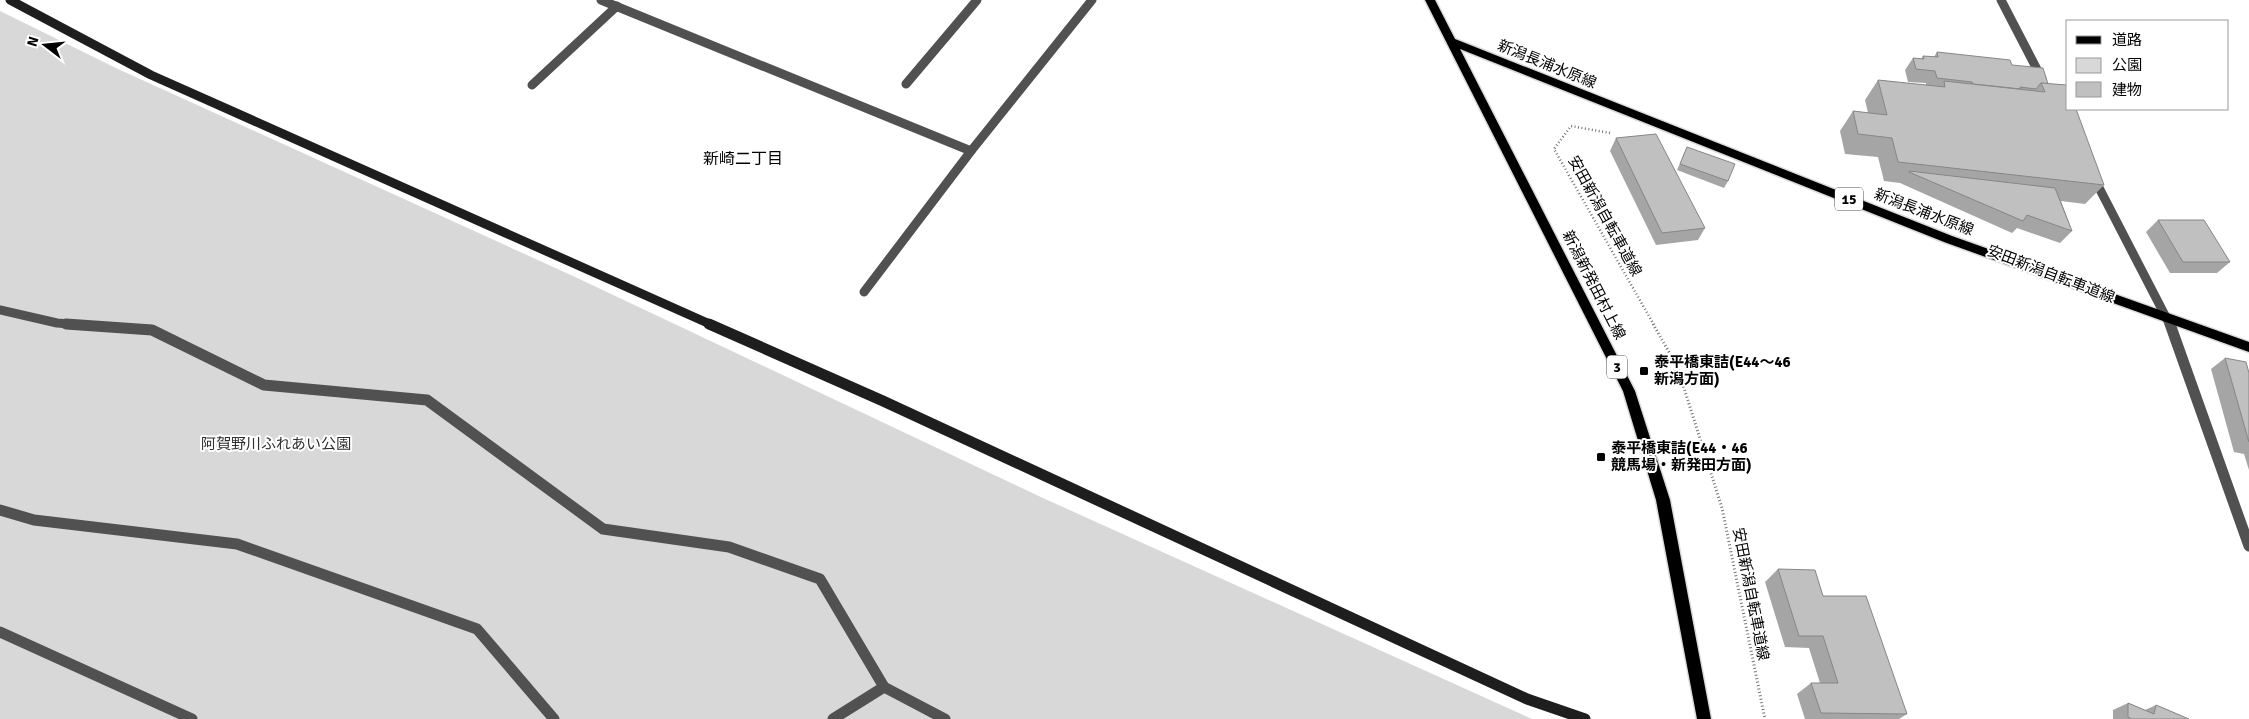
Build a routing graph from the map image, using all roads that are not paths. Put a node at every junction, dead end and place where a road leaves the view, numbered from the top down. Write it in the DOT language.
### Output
graph roads {
  1 [pos="10,0"];
  2 [pos="601,0"];
  3 [pos="977,0"];
  4 [pos="1092,0"];
  5 [pos="1430,0"];
  6 [pos="2001,0"];
  7 [pos="617,6"];
  8 [pos="1452,42"];
  9 [pos="906,84"];
  10 [pos="532,85"];
  11 [pos="2047,88"];
  12 [pos="971,152"];
  13 [pos="2088,167"];
  14 [pos="864,292"];
  15 [pos="0,310"];
  16 [pos="2167,316"];
  17 [pos="2249,347"];
  18 [pos="0,510"];
  19 [pos="2249,546"];
  20 [pos="0,632"];
  21 [pos="884,687"];
  22 [pos="192,719"];
  23 [pos="554,719"];
  24 [pos="833,719"];
  25 [pos="945,719"];
  26 [pos="1584,719"];
  27 [pos="1704,719"];
  1 -- 26 [label="street"];
  2 -- 7 [label="street"];
  3 -- 9 [label="street"];
  4 -- 12 [label="street"];
  5 -- 8 [label="main road, 新潟新発田村上線 / 3"];
  6 -- 11 [label="street"];
  7 -- 10 [label="street"];
  7 -- 12 [label="street"];
  8 -- 16 [label="main road, 新潟長浦水原線 / 15"];
  8 -- 27 [label="main road, 新潟新発田村上線 / 3"];
  12 -- 14 [label="street"];
  13 -- 16 [label="street"];
  15 -- 21 [label="street"];
  16 -- 17 [label="main road, 新潟長浦水原線 / 15"];
  16 -- 19 [label="street"];
  18 -- 23 [label="street"];
  20 -- 22 [label="street"];
  21 -- 24 [label="street"];
  21 -- 25 [label="street"];
}
